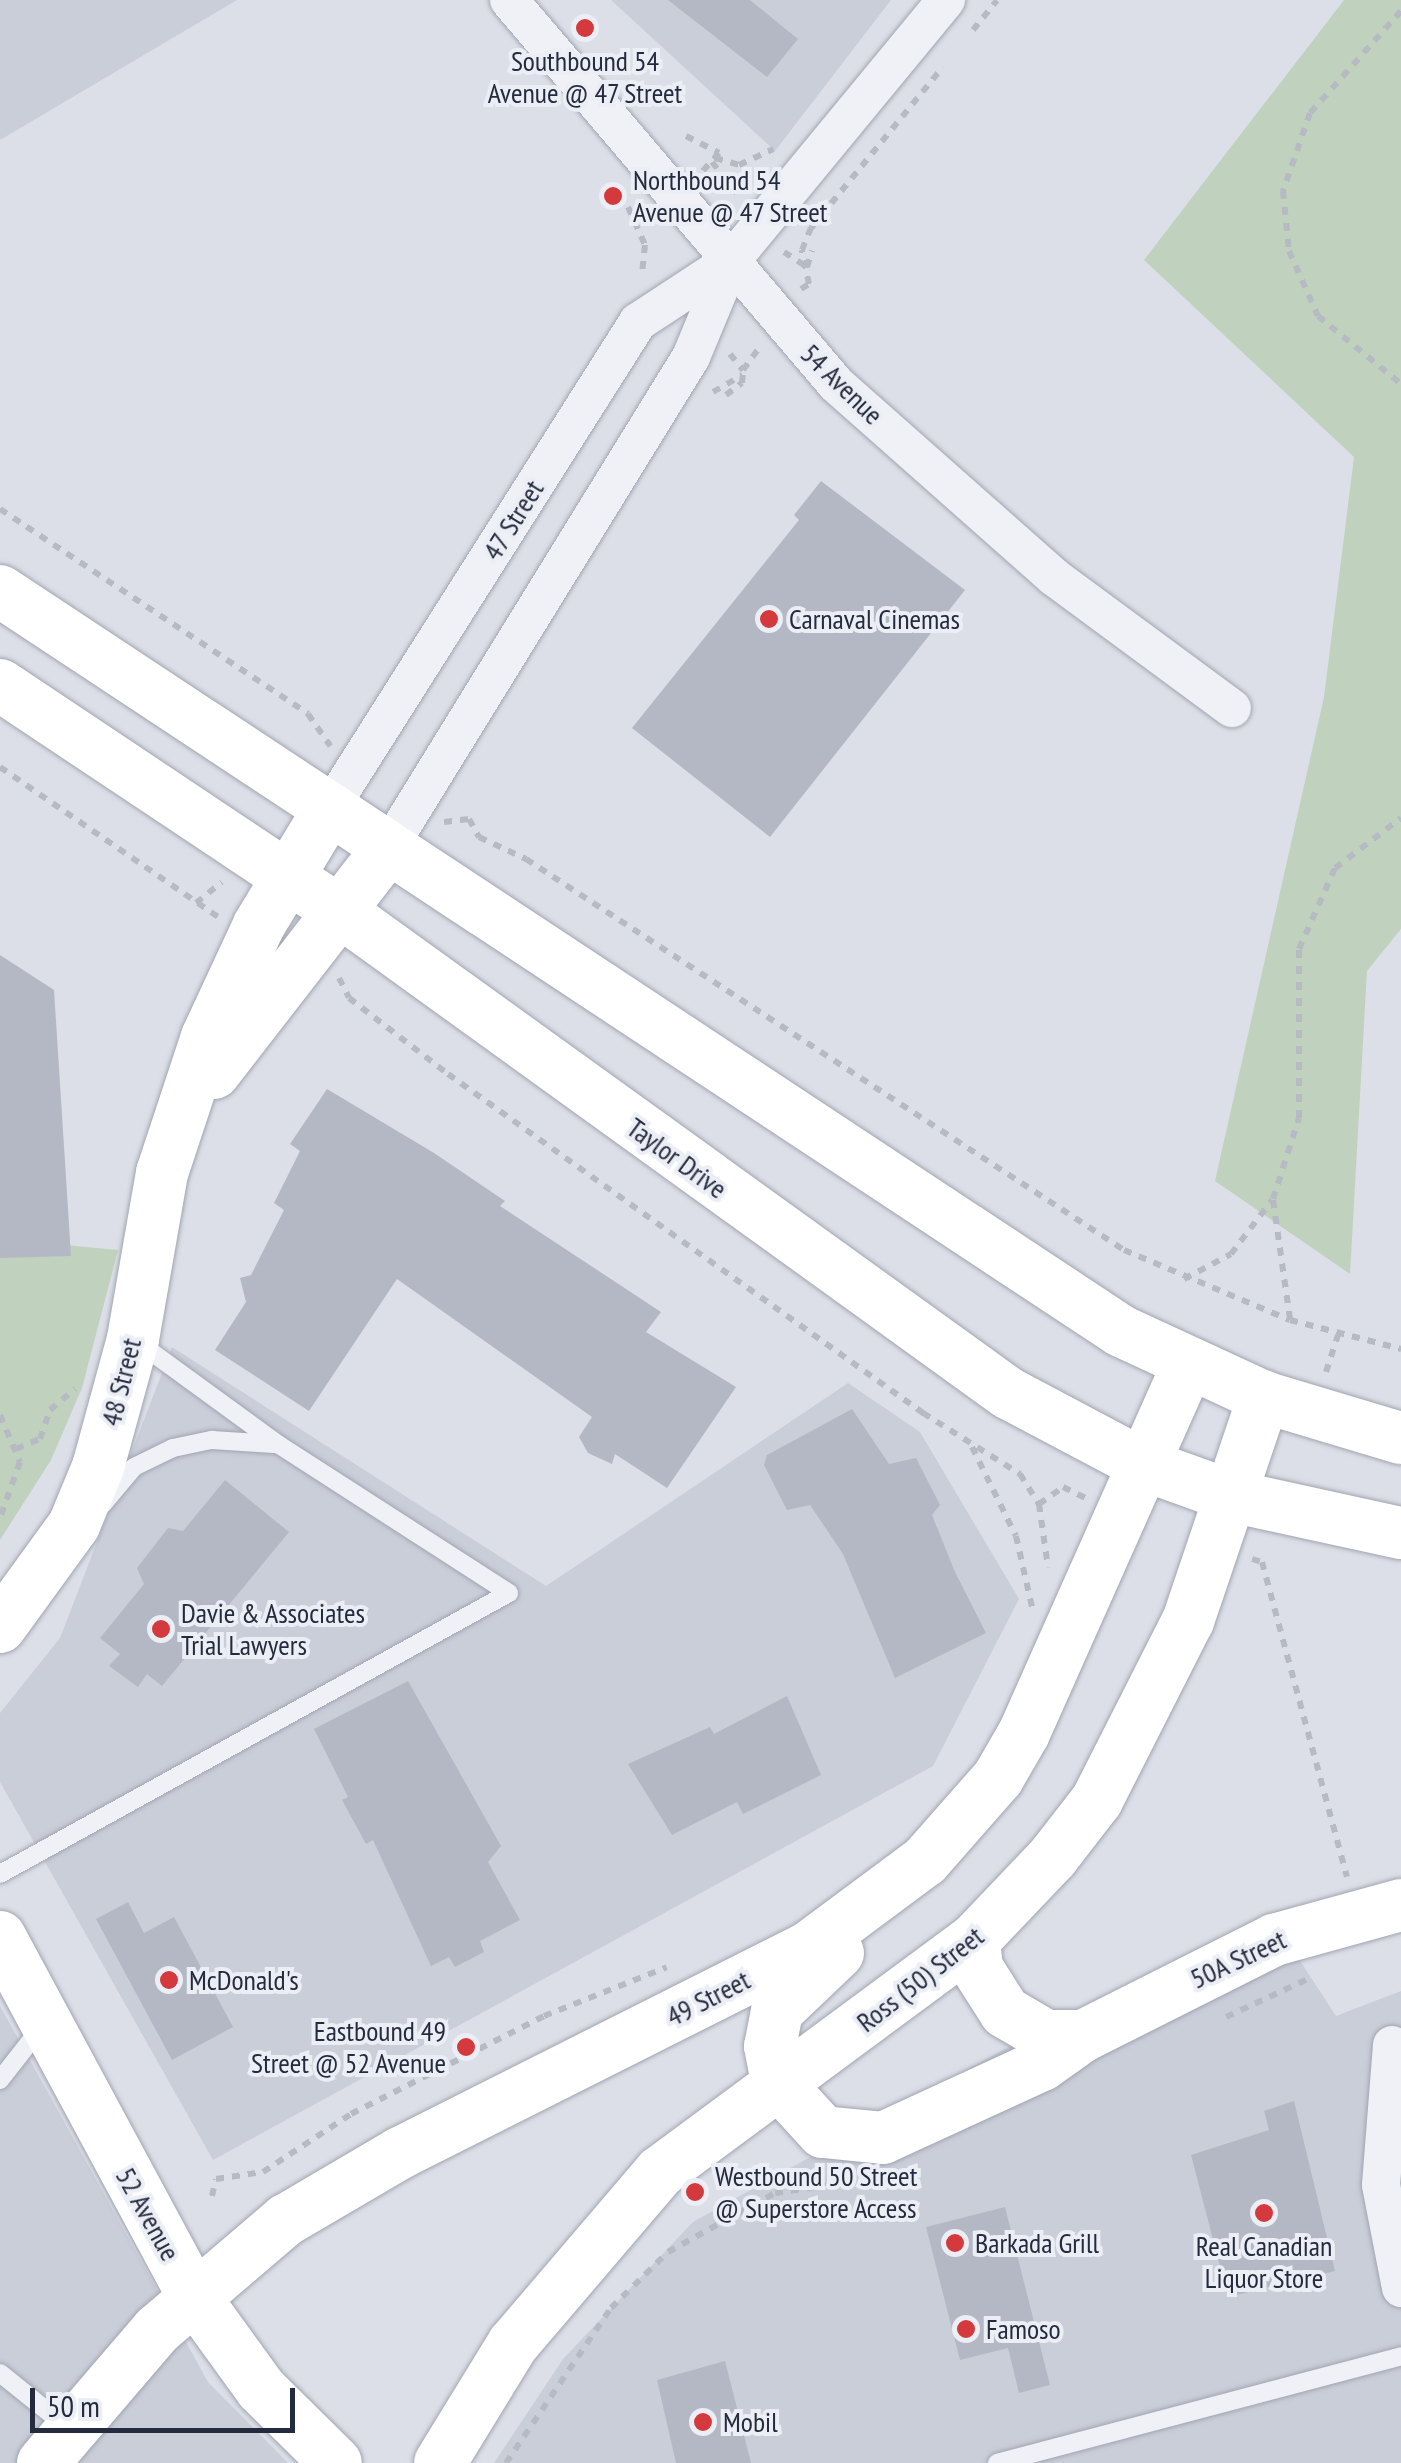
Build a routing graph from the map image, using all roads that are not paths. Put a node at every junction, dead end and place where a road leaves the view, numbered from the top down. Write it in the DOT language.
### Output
graph roads {
  1 [pos="510,0"];
  2 [pos="946,0"];
  3 [pos="731,262"];
  4 [pos="0,591"];
  5 [pos="0,685"];
  6 [pos="1232,708"];
  7 [pos="328,812"];
  8 [pos="387,850"];
  9 [pos="288,877"];
  10 [pos="341,912"];
  11 [pos="182,1112"];
  12 [pos="133,1338"];
  13 [pos="1187,1366"];
  14 [pos="1264,1397"];
  15 [pos="1401,1438"];
  16 [pos="279,1445"];
  17 [pos="1142,1464"];
  18 [pos="1231,1496"];
  19 [pos="74,1525"];
  20 [pos="1401,1533"];
  21 [pos="0,1627"];
  22 [pos="925,1861"];
  23 [pos="0,1874"];
  24 [pos="1379,1909"];
  25 [pos="0,1938"];
  26 [pos="974,1940"];
  27 [pos="44,2024"];
  28 [pos="1084,2036"];
  29 [pos="1392,2045"];
  30 [pos="0,2080"];
  31 [pos="777,2082"];
  32 [pos="1401,2288"];
  33 [pos="193,2295"];
  34 [pos="1401,2356"];
  35 [pos="0,2373"];
  36 [pos="56,2446"];
  37 [pos="336,2463"];
  38 [pos="440,2463"];
  39 [pos="997,2463"];
  1 -- 3 [label="street, 54 Avenue"];
  2 -- 3 [label="street, 47 Street"];
  3 -- 6 [label="street, 54 Avenue"];
  3 -- 7 [label="street, 47 Street"];
  3 -- 8 [label="street, 47 Street"];
  4 -- 7 [label="main road"];
  5 -- 9 [label="main road, Taylor Drive"];
  7 -- 8 [label="main road"];
  7 -- 9 [label="main road, 48 Street"];
  8 -- 10 [label="main road, 48 Street"];
  8 -- 13 [label="main road"];
  9 -- 10 [label="main road, Taylor Drive"];
  9 -- 11 [label="main road, 48 Street"];
  10 -- 11 [label="main road, 48 Street"];
  10 -- 17 [label="main road, Taylor Drive"];
  11 -- 12 [label="main road, 48 Street"];
  12 -- 16 [label="lane"];
  12 -- 19 [label="main road, 48 Street"];
  13 -- 14 [label="main road"];
  13 -- 17 [label="main road, 49 Street"];
  14 -- 15 [label="main road"];
  14 -- 18 [label="main road, Ross (50) Street"];
  16 -- 19 [label="lane"];
  16 -- 23 [label="lane"];
  17 -- 18 [label="main road, Taylor Drive"];
  17 -- 22 [label="main road, 49 Street"];
  18 -- 20 [label="main road, Taylor Drive"];
  18 -- 26 [label="main road, Ross (50) Street"];
  19 -- 21 [label="main road, 48 Street"];
  22 -- 31 [label="main road"];
  22 -- 33 [label="main road, 49 Street"];
  24 -- 28 [label="main road, 50A Street"];
  25 -- 27 [label="main road, 52 Avenue"];
  26 -- 28 [label="main road"];
  26 -- 31 [label="main road, Ross (50) Street"];
  27 -- 30 [label="lane"];
  27 -- 33 [label="main road, 52 Avenue"];
  28 -- 31 [label="main road, 50A Street"];
  29 -- 32 [label="street"];
  31 -- 38 [label="main road, Ross (50) Street"];
  33 -- 36 [label="main road, 49 Street"];
  33 -- 37 [label="main road, 52 Avenue"];
  34 -- 39 [label="lane"];
  35 -- 36 [label="lane"];
}
